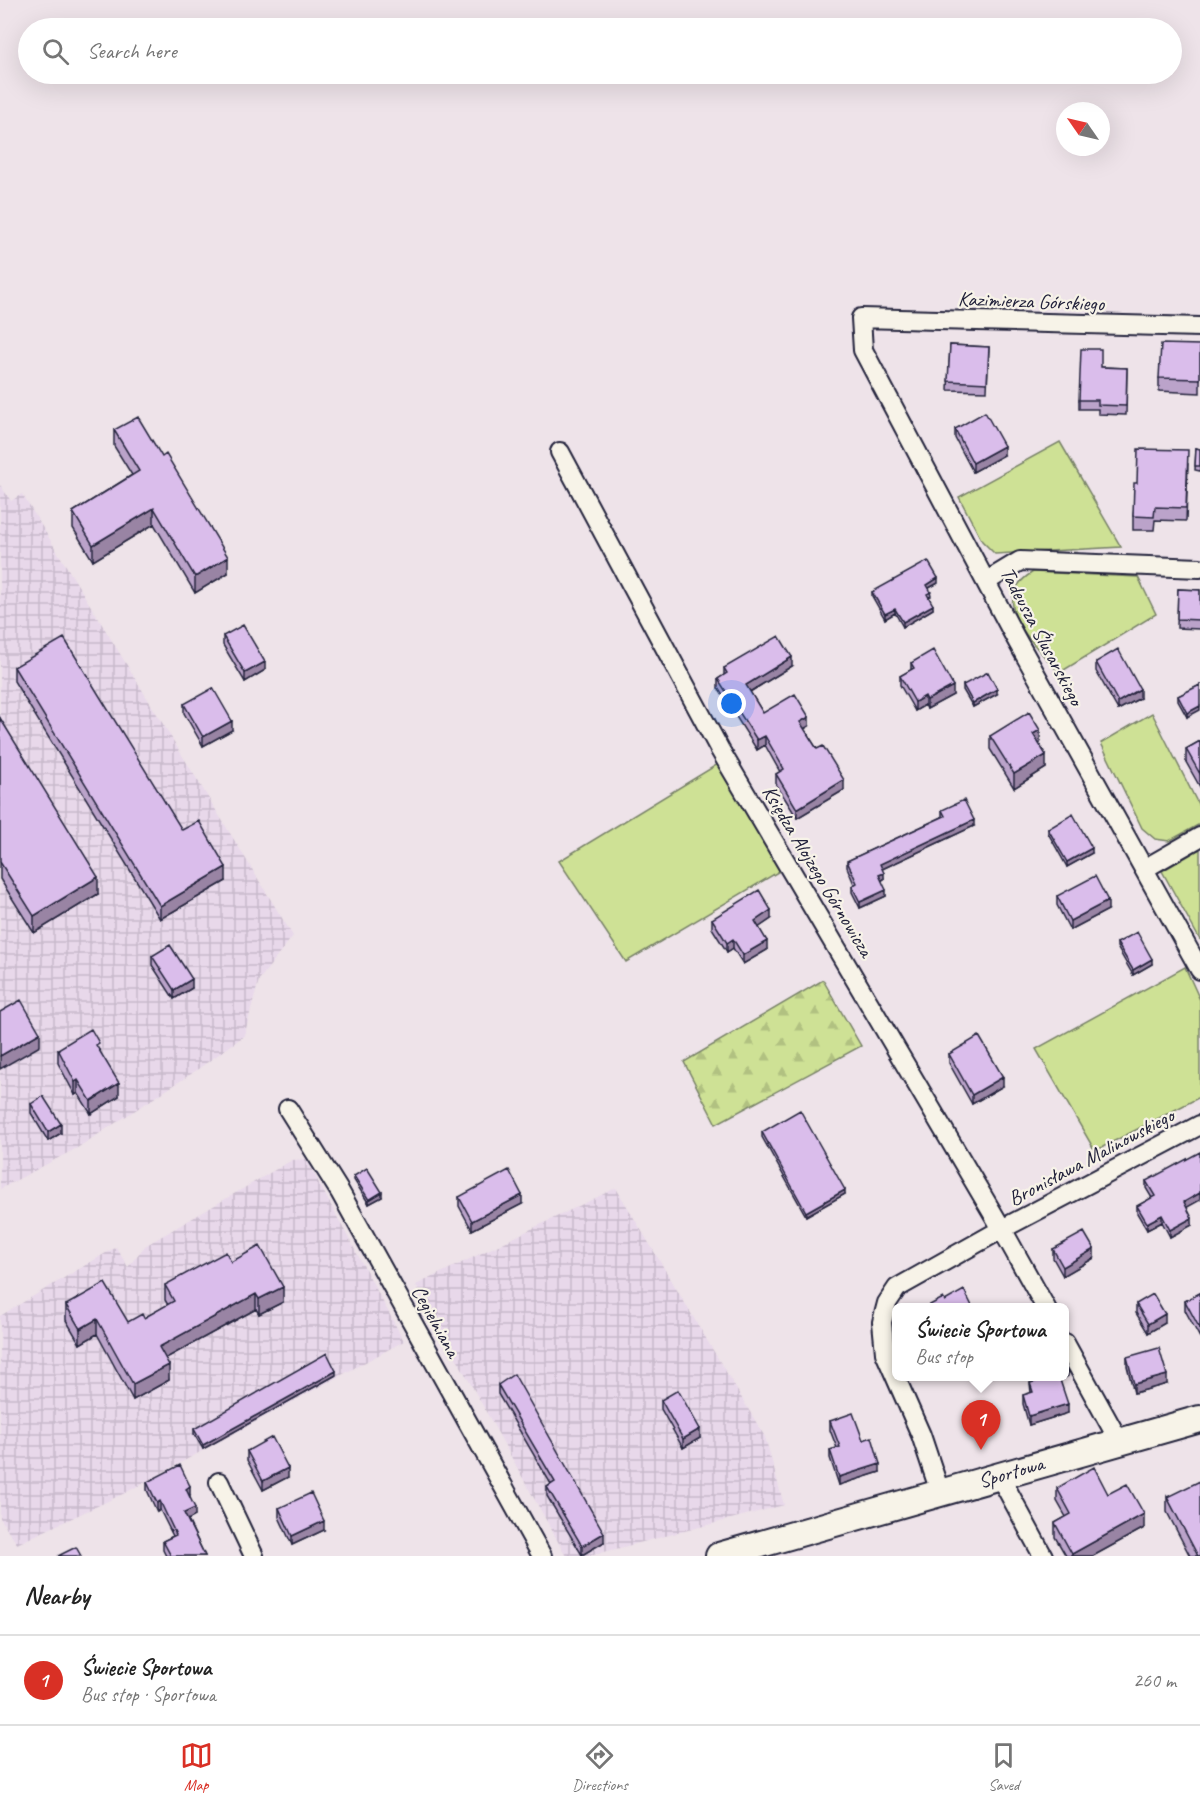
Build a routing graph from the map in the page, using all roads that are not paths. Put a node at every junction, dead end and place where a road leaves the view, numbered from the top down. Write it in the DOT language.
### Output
graph roads {
  1 [pos="861,318"];
  2 [pos="1200,327"];
  3 [pos="560,452"];
  4 [pos="1200,568"];
  5 [pos="987,581"];
  6 [pos="1200,837"];
  7 [pos="1144,869"];
  8 [pos="1200,970"];
  9 [pos="288,1109"];
  10 [pos="1200,1125"];
  11 [pos="1002,1229"];
  12 [pos="1043,1303"];
  13 [pos="1069,1350"];
  14 [pos="892,1369"];
  15 [pos="897,1381"];
  16 [pos="1200,1419"];
  17 [pos="1119,1441"];
  18 [pos="999,1476"];
  19 [pos="219,1482"];
  20 [pos="940,1492"];
  21 [pos="254,1556"];
  22 [pos="542,1556"];
  23 [pos="719,1556"];
  24 [pos="1043,1556"];
  1 -- 2 [label="street, Kazimierza Górskiego"];
  1 -- 5 [label="street, Tadeusza Ślusarskiego"];
  3 -- 11 [label="street, Księdza Alojzego Górnowicza"];
  4 -- 5 [label="street"];
  5 -- 7 [label="street, Tadeusza Ślusarskiego"];
  6 -- 7 [label="street"];
  7 -- 8 [label="street, Tadeusza Ślusarskiego"];
  9 -- 22 [label="street, Cegielniana"];
  10 -- 11 [label="street, Bronisława Malinowskiego"];
  11 -- 12 [label="street, Księdza Alojzego Górnowicza"];
  11 -- 14 [label="street, Bronisława Malinowskiego"];
  13 -- 17 [label="street"];
  15 -- 20 [label="street, Bronisława Malinowskiego"];
  16 -- 17 [label="street, Sportowa"];
  17 -- 18 [label="street, Sportowa"];
  18 -- 20 [label="street, Sportowa"];
  18 -- 24 [label="street"];
  19 -- 21 [label="street"];
  20 -- 23 [label="street, Sportowa"];
}
